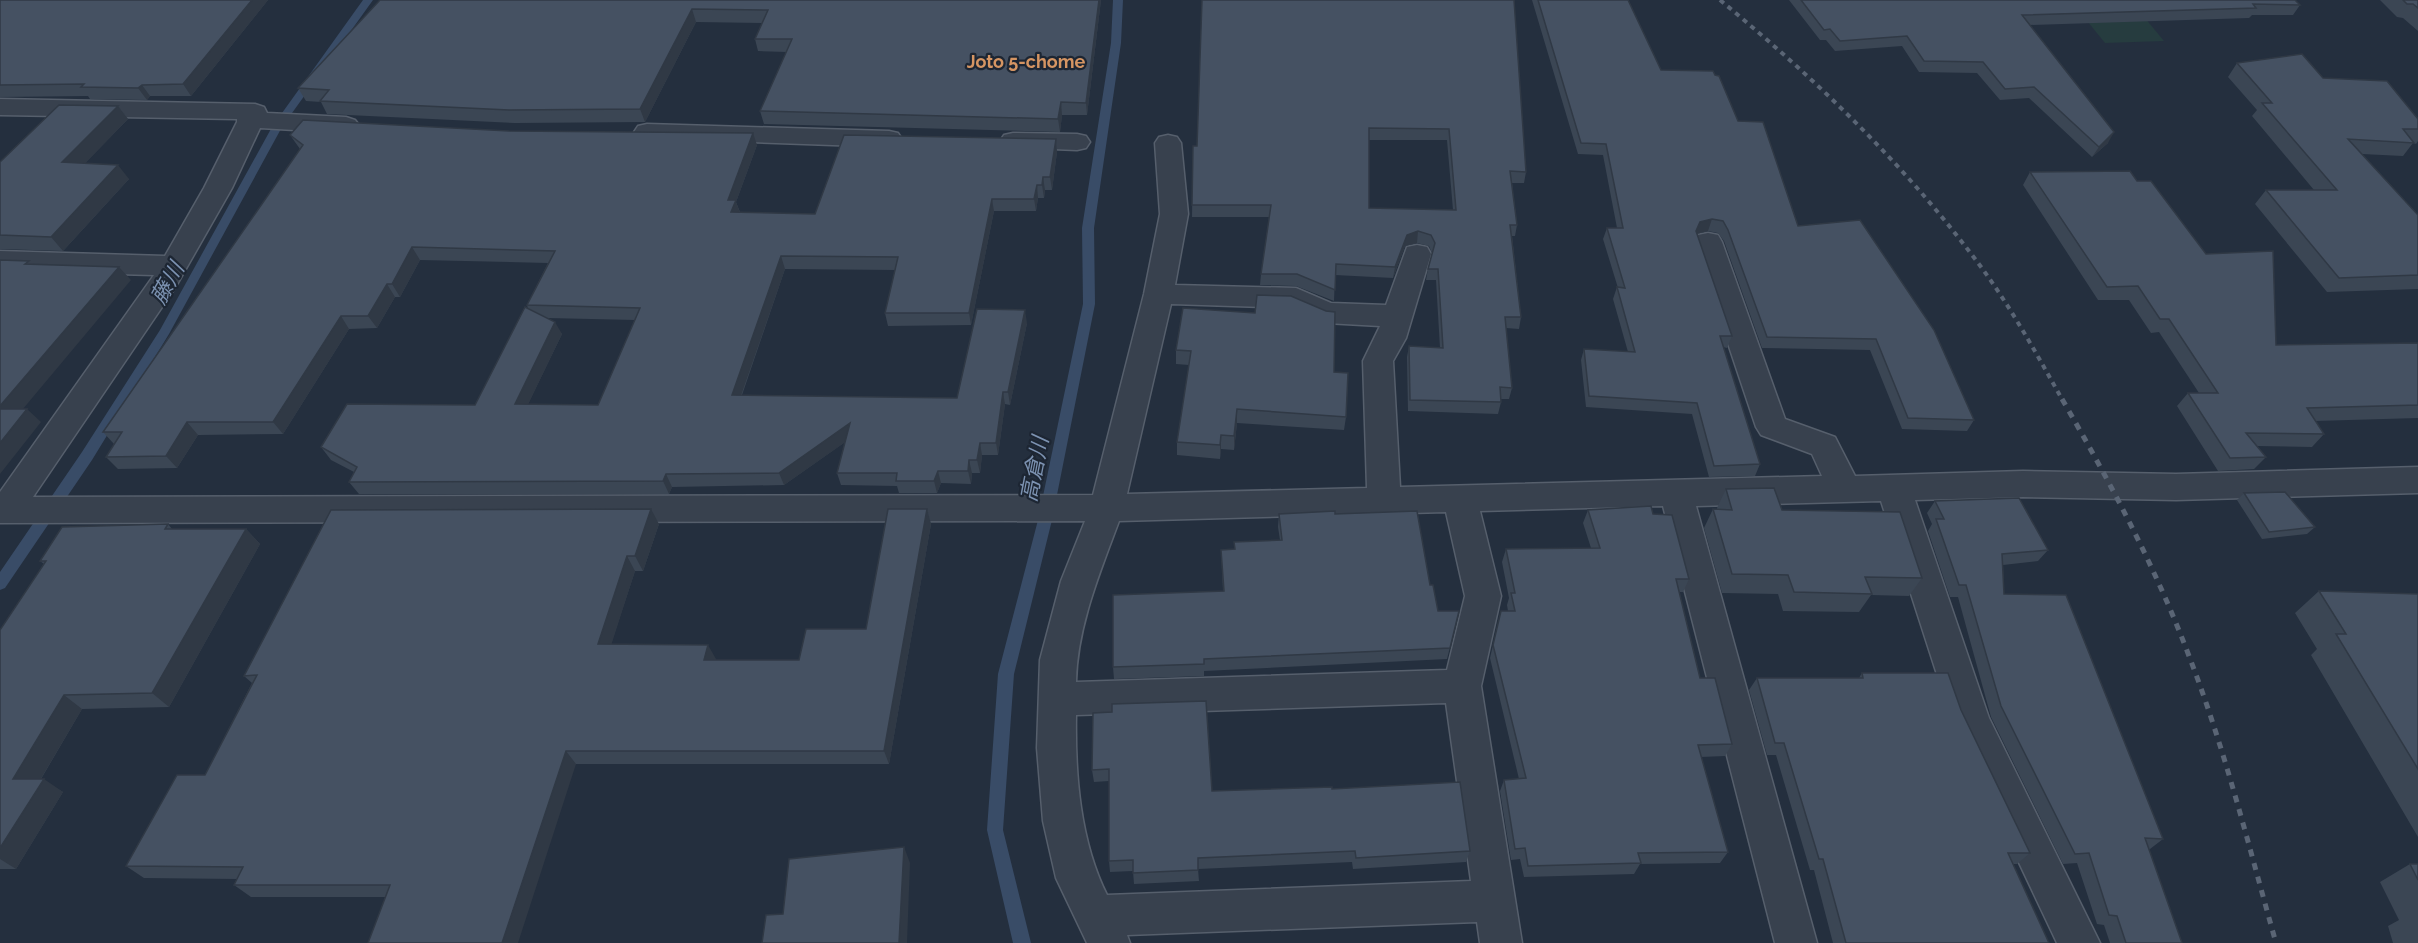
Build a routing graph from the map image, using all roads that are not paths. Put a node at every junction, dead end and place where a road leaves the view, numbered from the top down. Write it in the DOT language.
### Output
graph roads {
  1 [pos="0,107"];
  2 [pos="253,120"];
  3 [pos="374,126"];
  4 [pos="622,132"];
  5 [pos="915,140"];
  6 [pos="984,141"];
  7 [pos="1077,142"];
  8 [pos="1168,143"];
  9 [pos="1708,242"];
  10 [pos="1417,254"];
  11 [pos="0,261"];
  12 [pos="174,266"];
  13 [pos="1159,294"];
  14 [pos="1397,316"];
  15 [pos="2418,480"];
  16 [pos="1844,488"];
  17 [pos="1894,488"];
  18 [pos="1676,493"];
  19 [pos="1460,498"];
  20 [pos="1384,500"];
  21 [pos="1093,508"];
  22 [pos="8,510"];
  23 [pos="1461,686"];
  24 [pos="1057,699"];
  25 [pos="1494,901"];
  26 [pos="1101,929"];
  27 [pos="1501,943"];
  28 [pos="1796,943"];
  29 [pos="2079,943"];
  1 -- 2 [label="street"];
  2 -- 3 [label="street"];
  2 -- 12 [label="street"];
  4 -- 5 [label="street"];
  6 -- 7 [label="street"];
  8 -- 13 [label="street"];
  9 -- 16 [label="street"];
  10 -- 14 [label="street"];
  11 -- 12 [label="street"];
  12 -- 22 [label="street"];
  13 -- 14 [label="street"];
  13 -- 21 [label="street"];
  14 -- 20 [label="street"];
  15 -- 17 [label="street"];
  16 -- 17 [label="street"];
  16 -- 18 [label="street"];
  17 -- 29 [label="street"];
  18 -- 19 [label="street"];
  18 -- 28 [label="street"];
  19 -- 20 [label="street"];
  19 -- 23 [label="street"];
  20 -- 21 [label="street"];
  21 -- 22 [label="street"];
  21 -- 24 [label="street"];
  23 -- 24 [label="street"];
  23 -- 25 [label="street"];
  24 -- 26 [label="street"];
  25 -- 26 [label="street"];
  25 -- 27 [label="street"];
}
